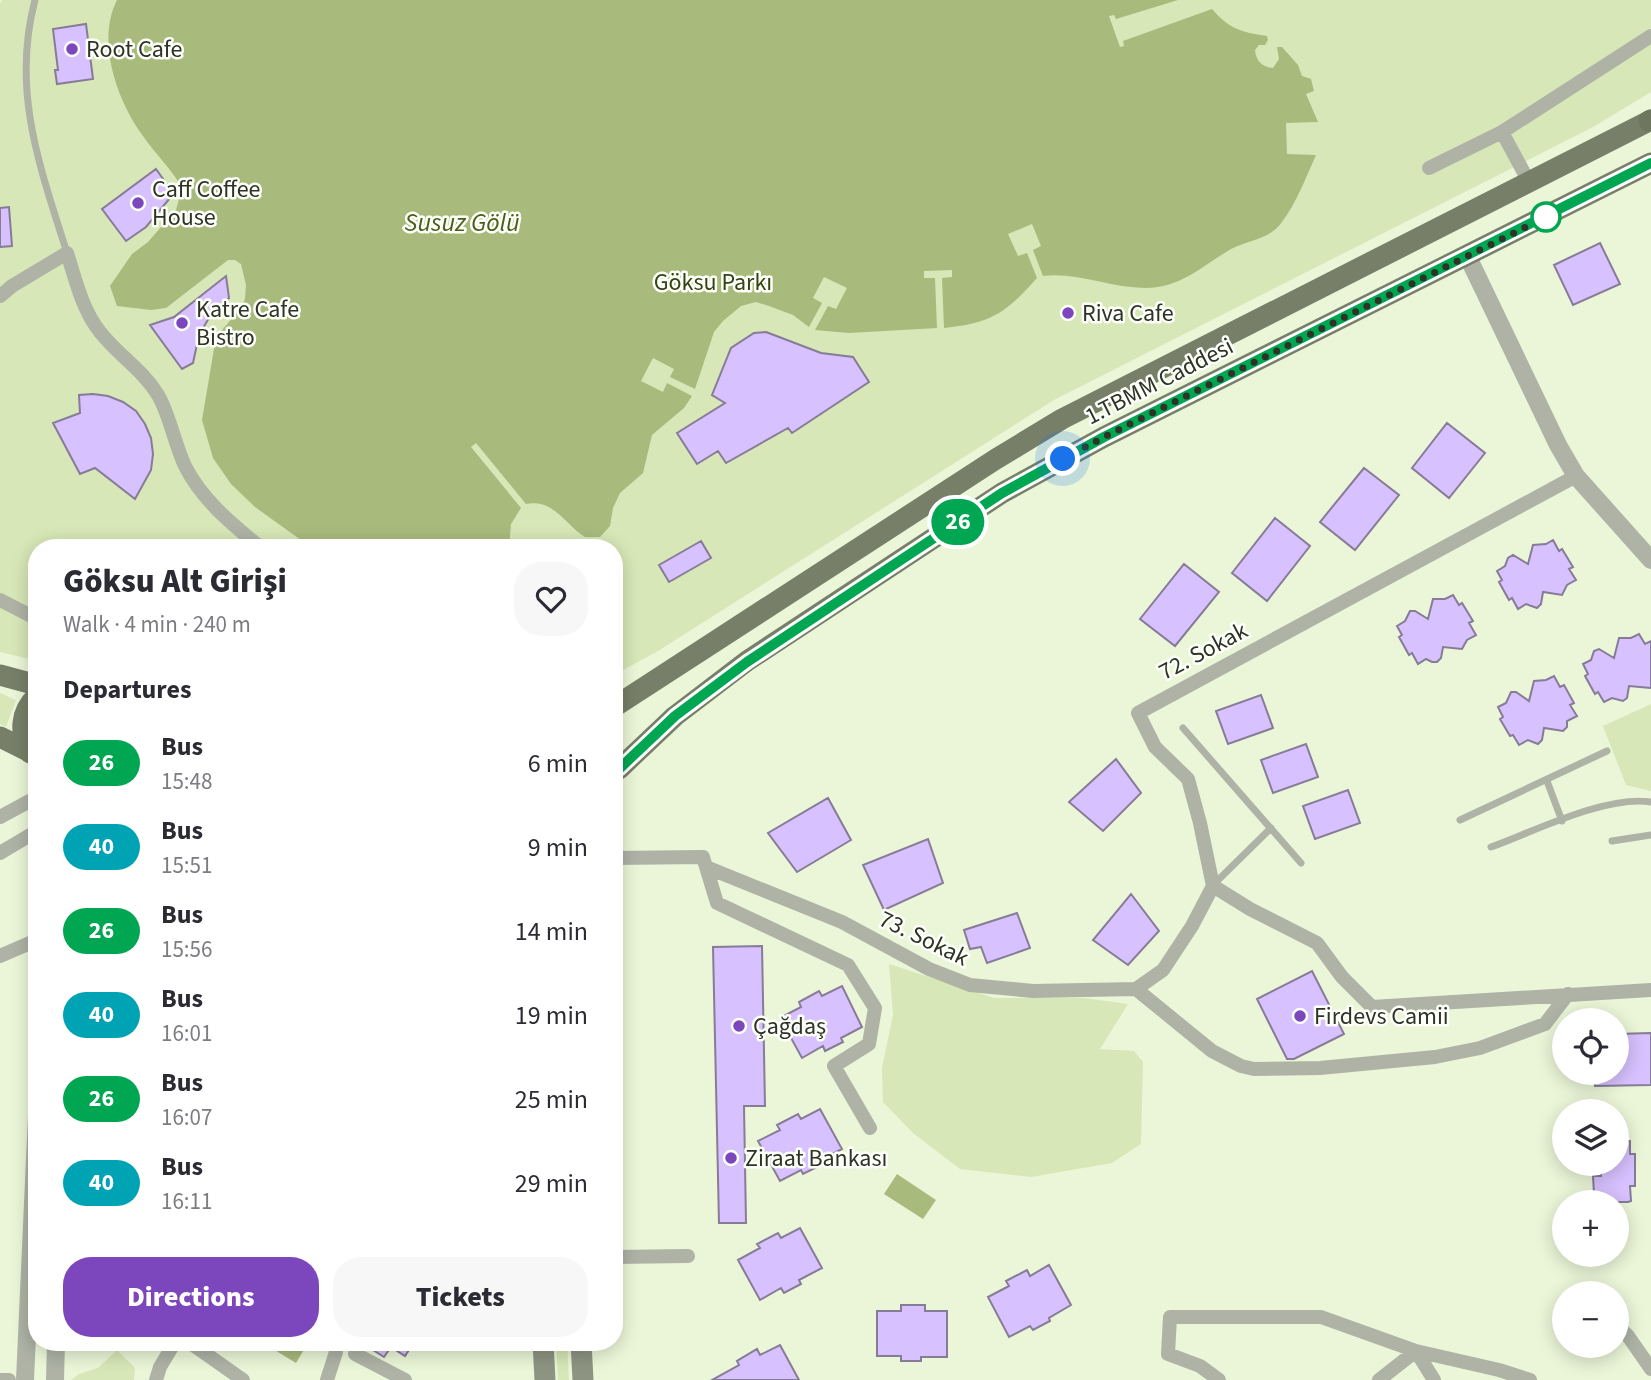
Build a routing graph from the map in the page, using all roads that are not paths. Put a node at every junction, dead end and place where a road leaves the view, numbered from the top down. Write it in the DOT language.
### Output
graph roads {
  1 [pos="35,0"];
  2 [pos="1651,36"];
  3 [pos="1650,121"];
  4 [pos="1502,132"];
  5 [pos="1651,163"];
  6 [pos="1429,168"];
  7 [pos="1529,183"];
  8 [pos="67,253"];
  9 [pos="1468,257"];
  10 [pos="0,296"];
  11 [pos="1576,476"];
  12 [pos="250,539"];
  13 [pos="1651,560"];
  14 [pos="0,600"];
  15 [pos="28,614"];
  16 [pos="0,675"];
  17 [pos="28,683"];
  18 [pos="623,702"];
  19 [pos="28,706"];
  20 [pos="1183,728"];
  21 [pos="0,737"];
  22 [pos="28,745"];
  23 [pos="1607,751"];
  24 [pos="28,754"];
  25 [pos="623,764"];
  26 [pos="1547,780"];
  27 [pos="28,802"];
  28 [pos="1651,802"];
  29 [pos="0,817"];
  30 [pos="1460,820"];
  31 [pos="1562,821"];
  32 [pos="1270,828"];
  33 [pos="1651,835"];
  34 [pos="28,836"];
  35 [pos="1612,841"];
  36 [pos="1491,848"];
  37 [pos="0,853"];
  38 [pos="623,858"];
  39 [pos="1301,863"];
  40 [pos="706,867"];
  41 [pos="1213,886"];
  42 [pos="28,944"];
  43 [pos="0,956"];
  44 [pos="1136,989"];
  45 [pos="1651,990"];
  46 [pos="1568,994"];
  47 [pos="870,1128"];
  48 [pos="623,1256"];
  49 [pos="688,1256"];
  50 [pos="28,1308"];
  51 [pos="1629,1337"];
  52 [pos="56,1351"];
  53 [pos="170,1351"];
  54 [pos="201,1351"];
  55 [pos="543,1351"];
  56 [pos="581,1351"];
  57 [pos="1416,1351"];
  58 [pos="336,1352"];
  59 [pos="355,1354"];
  60 [pos="1651,1369"];
  61 [pos="1487,1373"];
  62 [pos="0,1380"];
  63 [pos="9,1380"];
  64 [pos="24,1380"];
  65 [pos="55,1380"];
  66 [pos="156,1380"];
  67 [pos="243,1380"];
  68 [pos="327,1380"];
  69 [pos="404,1380"];
  70 [pos="545,1380"];
  71 [pos="583,1380"];
  72 [pos="1219,1380"];
  73 [pos="1379,1380"];
  74 [pos="1434,1380"];
  75 [pos="1530,1380"];
  1 -- 8 [label="lane"];
  2 -- 4 [label="street"];
  3 -- 7 [label="main road, 1.TBMM Caddesi"];
  4 -- 6 [label="street"];
  4 -- 7 [label="street"];
  5 -- 9 [label="main road, 1.TBMM Caddesi"];
  7 -- 18 [label="main road, 1.TBMM Caddesi"];
  8 -- 10 [label="street"];
  8 -- 12 [label="street"];
  9 -- 11 [label="street"];
  9 -- 25 [label="main road, 1.TBMM Caddesi"];
  11 -- 13 [label="street"];
  11 -- 41 [label="street, 72. Sokak"];
  14 -- 15 [label="street"];
  16 -- 17 [label="main road"];
  19 -- 22 [label="main road"];
  20 -- 32 [label="lane"];
  21 -- 24 [label="main road"];
  23 -- 26 [label="lane"];
  26 -- 30 [label="lane"];
  26 -- 31 [label="lane"];
  27 -- 29 [label="street"];
  28 -- 31 [label="lane"];
  31 -- 36 [label="lane"];
  32 -- 39 [label="lane"];
  32 -- 41 [label="lane"];
  33 -- 35 [label="lane"];
  34 -- 37 [label="street"];
  38 -- 40 [label="street, 73. Sokak"];
  40 -- 44 [label="street, 73. Sokak"];
  40 -- 47 [label="street"];
  41 -- 44 [label="street"];
  41 -- 46 [label="street"];
  42 -- 43 [label="street"];
  44 -- 46 [label="street"];
  45 -- 46 [label="street"];
  48 -- 49 [label="street"];
  50 -- 64 [label="street"];
  51 -- 60 [label="street"];
  52 -- 65 [label="street"];
  53 -- 66 [label="street"];
  54 -- 67 [label="street"];
  55 -- 70 [label="main road"];
  56 -- 71 [label="main road"];
  57 -- 61 [label="street"];
  57 -- 72 [label="street"];
  57 -- 73 [label="street"];
  57 -- 74 [label="street"];
  58 -- 68 [label="street"];
  59 -- 69 [label="street"];
  61 -- 75 [label="street"];
  62 -- 63 [label="street"];
}
